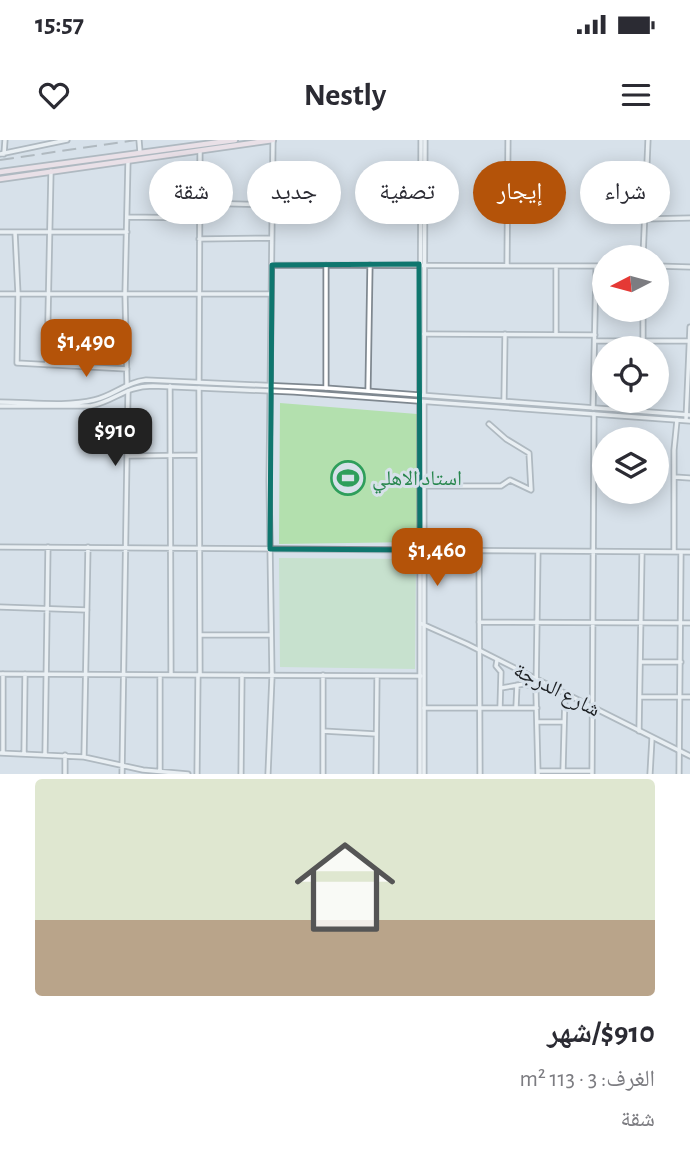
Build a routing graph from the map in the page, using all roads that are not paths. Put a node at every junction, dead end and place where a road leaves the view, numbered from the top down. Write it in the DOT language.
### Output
graph roads {
  1 [pos="5,140"];
  2 [pos="67,140"];
  3 [pos="139,140"];
  4 [pos="235,140"];
  5 [pos="273,140"];
  6 [pos="423,140"];
  7 [pos="508,140"];
  8 [pos="648,140"];
  9 [pos="45,142"];
  10 [pos="200,151"];
  11 [pos="140,152"];
  12 [pos="2,154"];
  13 [pos="128,159"];
  14 [pos="200,161"];
  15 [pos="272,161"];
  16 [pos="647,161"];
  17 [pos="51,170"];
  18 [pos="0,172"];
  19 [pos="0,178"];
  20 [pos="127,217"];
  21 [pos="149,217"];
  22 [pos="670,218"];
  23 [pos="690,218"];
  24 [pos="199,224"];
  25 [pos="271,224"];
  26 [pos="645,224"];
  27 [pos="50,231"];
  28 [pos="0,232"];
  29 [pos="15,232"];
  30 [pos="127,232"];
  31 [pos="271,238"];
  32 [pos="200,239"];
  33 [pos="644,245"];
  34 [pos="421,264"];
  35 [pos="272,265"];
  36 [pos="326,265"];
  37 [pos="370,265"];
  38 [pos="508,265"];
  39 [pos="556,266"];
  40 [pos="592,267"];
  41 [pos="669,267"];
  42 [pos="690,267"];
  43 [pos="199,293"];
  44 [pos="0,294"];
  45 [pos="18,294"];
  46 [pos="48,294"];
  47 [pos="125,294"];
  48 [pos="272,294"];
  49 [pos="595,322"];
  50 [pos="690,327"];
  51 [pos="424,334"];
  52 [pos="505,334"];
  53 [pos="556,334"];
  54 [pos="595,335"];
  55 [pos="669,341"];
  56 [pos="690,341"];
  57 [pos="690,349"];
  58 [pos="47,365"];
  59 [pos="127,369"];
  60 [pos="199,385"];
  61 [pos="270,385"];
  62 [pos="170,386"];
  63 [pos="127,387"];
  64 [pos="326,388"];
  65 [pos="369,390"];
  66 [pos="270,391"];
  67 [pos="422,394"];
  68 [pos="422,401"];
  69 [pos="504,401"];
  70 [pos="0,404"];
  71 [pos="592,408"];
  72 [pos="655,413"];
  73 [pos="594,414"];
  74 [pos="688,418"];
  75 [pos="677,420"];
  76 [pos="489,424"];
  77 [pos="199,455"];
  78 [pos="127,456"];
  79 [pos="170,456"];
  80 [pos="675,477"];
  81 [pos="690,478"];
  82 [pos="424,486"];
  83 [pos="0,547"];
  84 [pos="48,547"];
  85 [pos="88,547"];
  86 [pos="125,547"];
  87 [pos="171,548"];
  88 [pos="200,548"];
  89 [pos="270,548"];
  90 [pos="422,550"];
  91 [pos="479,551"];
  92 [pos="538,551"];
  93 [pos="594,552"];
  94 [pos="642,552"];
  95 [pos="674,552"];
  96 [pos="681,552"];
  97 [pos="690,552"];
  98 [pos="0,607"];
  99 [pos="47,609"];
  100 [pos="87,610"];
  101 [pos="479,622"];
  102 [pos="538,623"];
  103 [pos="593,623"];
  104 [pos="641,623"];
  105 [pos="681,623"];
  106 [pos="690,623"];
  107 [pos="422,624"];
  108 [pos="200,635"];
  109 [pos="271,635"];
  110 [pos="479,651"];
  111 [pos="496,660"];
  112 [pos="641,662"];
  113 [pos="681,662"];
  114 [pos="2,674"];
  115 [pos="25,674"];
  116 [pos="47,674"];
  117 [pos="86,674"];
  118 [pos="171,674"];
  119 [pos="124,675"];
  120 [pos="160,675"];
  121 [pos="199,675"];
  122 [pos="242,675"];
  123 [pos="323,675"];
  124 [pos="272,676"];
  125 [pos="377,676"];
  126 [pos="422,676"];
  127 [pos="538,681"];
  128 [pos="517,685"];
  129 [pos="537,687"];
  130 [pos="501,688"];
  131 [pos="565,694"];
  132 [pos="640,697"];
  133 [pos="681,697"];
  134 [pos="690,697"];
  135 [pos="592,707"];
  136 [pos="424,708"];
  137 [pos="500,708"];
  138 [pos="516,708"];
  139 [pos="537,708"];
  140 [pos="480,709"];
  141 [pos="537,722"];
  142 [pos="564,722"];
  143 [pos="323,731"];
  144 [pos="639,731"];
  145 [pos="376,734"];
  146 [pos="652,738"];
  147 [pos="679,751"];
  148 [pos="1,753"];
  149 [pos="24,754"];
  150 [pos="46,754"];
  151 [pos="65,755"];
  152 [pos="690,756"];
  153 [pos="84,757"];
  154 [pos="122,765"];
  155 [pos="160,771"];
  156 [pos="564,771"];
  157 [pos="153,772"];
  158 [pos="538,772"];
  159 [pos="592,773"];
  160 [pos="65,774"];
  161 [pos="122,774"];
  162 [pos="183,774"];
  163 [pos="188,774"];
  164 [pos="197,774"];
  165 [pos="241,774"];
  166 [pos="268,774"];
  167 [pos="323,774"];
  168 [pos="376,774"];
  169 [pos="422,774"];
  170 [pos="480,774"];
  171 [pos="650,774"];
  172 [pos="679,774"];
  1 -- 12 [label="street"];
  2 -- 9 [label="street"];
  3 -- 11 [label="street"];
  4 -- 11 [label="main road"];
  5 -- 10 [label="main road"];
  5 -- 15 [label="street"];
  6 -- 34 [label="street"];
  7 -- 38 [label="street"];
  8 -- 16 [label="street"];
  9 -- 12 [label="street"];
  10 -- 13 [label="main road"];
  10 -- 14 [label="street"];
  11 -- 18 [label="main road"];
  13 -- 17 [label="main road"];
  13 -- 20 [label="street"];
  17 -- 19 [label="main road"];
  17 -- 27 [label="street"];
  20 -- 21 [label="street"];
  20 -- 30 [label="street"];
  22 -- 23 [label="street"];
  24 -- 32 [label="street"];
  25 -- 31 [label="street"];
  26 -- 33 [label="street"];
  27 -- 29 [label="street"];
  27 -- 30 [label="street"];
  27 -- 46 [label="street"];
  28 -- 29 [label="street"];
  29 -- 45 [label="street"];
  30 -- 47 [label="street"];
  31 -- 32 [label="street"];
  31 -- 35 [label="street"];
  32 -- 43 [label="street"];
  34 -- 37 [label="street"];
  34 -- 38 [label="street"];
  34 -- 51 [label="street"];
  34 -- 67 [label="street"];
  35 -- 36 [label="street"];
  35 -- 48 [label="street"];
  36 -- 37 [label="street"];
  36 -- 64 [label="street"];
  37 -- 65 [label="street"];
  38 -- 39 [label="street"];
  39 -- 40 [label="street"];
  39 -- 53 [label="street"];
  41 -- 42 [label="street"];
  43 -- 47 [label="street"];
  43 -- 48 [label="street"];
  43 -- 60 [label="street"];
  44 -- 45 [label="street"];
  45 -- 46 [label="street"];
  45 -- 58 [label="street"];
  46 -- 47 [label="street"];
  46 -- 58 [label="street"];
  47 -- 59 [label="street"];
  48 -- 61 [label="street"];
  49 -- 54 [label="street"];
  50 -- 56 [label="street"];
  51 -- 52 [label="street"];
  51 -- 67 [label="street"];
  52 -- 53 [label="street"];
  52 -- 69 [label="street"];
  53 -- 54 [label="street"];
  55 -- 56 [label="street"];
  56 -- 57 [label="street"];
  57 -- 74 [label="street"];
  58 -- 59 [label="street"];
  59 -- 63 [label="street"];
  60 -- 61 [label="street"];
  60 -- 62 [label="street"];
  60 -- 63 [label="street"];
  60 -- 66 [label="street"];
  60 -- 77 [label="street"];
  61 -- 64 [label="street"];
  61 -- 66 [label="street"];
  62 -- 63 [label="street"];
  62 -- 79 [label="street"];
  63 -- 70 [label="street"];
  63 -- 78 [label="street"];
  64 -- 65 [label="street"];
  65 -- 67 [label="street"];
  66 -- 68 [label="street"];
  66 -- 89 [label="street"];
  67 -- 68 [label="street"];
  67 -- 69 [label="street"];
  68 -- 73 [label="street"];
  68 -- 82 [label="street"];
  68 -- 90 [label="street"];
  69 -- 71 [label="street"];
  72 -- 74 [label="street"];
  73 -- 75 [label="street"];
  73 -- 93 [label="street"];
  74 -- 75 [label="street"];
  75 -- 80 [label="street"];
  76 -- 82 [label="street"];
  77 -- 79 [label="street"];
  77 -- 88 [label="street"];
  78 -- 79 [label="street"];
  78 -- 86 [label="street"];
  79 -- 87 [label="street"];
  80 -- 81 [label="street"];
  80 -- 95 [label="street"];
  82 -- 90 [label="street"];
  83 -- 84 [label="street"];
  84 -- 85 [label="street"];
  84 -- 99 [label="street"];
  85 -- 86 [label="street"];
  85 -- 100 [label="street"];
  86 -- 87 [label="street"];
  86 -- 119 [label="street"];
  87 -- 88 [label="street"];
  87 -- 118 [label="street"];
  88 -- 89 [label="street"];
  88 -- 108 [label="street"];
  89 -- 90 [label="street"];
  89 -- 109 [label="street"];
  90 -- 91 [label="street"];
  90 -- 107 [label="street"];
  91 -- 92 [label="street"];
  91 -- 101 [label="street"];
  92 -- 93 [label="street"];
  92 -- 102 [label="street"];
  93 -- 94 [label="street"];
  93 -- 103 [label="street"];
  94 -- 95 [label="street"];
  94 -- 104 [label="street"];
  95 -- 96 [label="street"];
  96 -- 97 [label="street"];
  96 -- 105 [label="street"];
  98 -- 99 [label="street"];
  99 -- 100 [label="street"];
  99 -- 116 [label="street"];
  100 -- 117 [label="street"];
  101 -- 102 [label="street"];
  101 -- 110 [label="street"];
  102 -- 103 [label="street"];
  102 -- 127 [label="street"];
  103 -- 104 [label="street"];
  103 -- 135 [label="street"];
  104 -- 105 [label="street"];
  104 -- 112 [label="street"];
  105 -- 106 [label="street"];
  105 -- 113 [label="street"];
  107 -- 110 [label="street, شارع الدرجة"];
  107 -- 126 [label="street"];
  108 -- 109 [label="street"];
  108 -- 121 [label="street"];
  109 -- 124 [label="street"];
  110 -- 111 [label="street, شارع الدرجة"];
  110 -- 140 [label="street"];
  111 -- 127 [label="street, شارع الدرجة"];
  111 -- 130 [label="street"];
  112 -- 113 [label="street"];
  112 -- 132 [label="street"];
  113 -- 133 [label="street"];
  114 -- 115 [label="street"];
  114 -- 148 [label="street"];
  115 -- 116 [label="street"];
  115 -- 149 [label="street"];
  116 -- 117 [label="street"];
  116 -- 150 [label="street"];
  117 -- 119 [label="street"];
  117 -- 153 [label="street"];
  118 -- 120 [label="street"];
  118 -- 121 [label="street"];
  119 -- 120 [label="street"];
  119 -- 154 [label="street"];
  120 -- 155 [label="street"];
  121 -- 122 [label="street"];
  121 -- 164 [label="street"];
  122 -- 124 [label="street"];
  122 -- 165 [label="street"];
  123 -- 124 [label="street"];
  123 -- 125 [label="street"];
  123 -- 143 [label="street"];
  124 -- 166 [label="street"];
  125 -- 126 [label="street"];
  125 -- 145 [label="street"];
  126 -- 136 [label="street"];
  126 -- 169 [label="street"];
  127 -- 129 [label="street"];
  127 -- 131 [label="street, شارع الدرجة"];
  128 -- 129 [label="street"];
  128 -- 130 [label="street"];
  128 -- 138 [label="street"];
  129 -- 139 [label="street"];
  130 -- 137 [label="street"];
  131 -- 135 [label="street, شارع الدرجة"];
  131 -- 142 [label="street"];
  132 -- 133 [label="street"];
  132 -- 144 [label="street"];
  133 -- 134 [label="street"];
  133 -- 147 [label="street"];
  135 -- 144 [label="street, شارع الدرجة"];
  135 -- 159 [label="street"];
  136 -- 140 [label="street"];
  136 -- 169 [label="street"];
  137 -- 138 [label="street"];
  137 -- 140 [label="street"];
  138 -- 139 [label="street"];
  139 -- 141 [label="street"];
  140 -- 170 [label="street"];
  141 -- 142 [label="street"];
  141 -- 158 [label="street"];
  142 -- 156 [label="street"];
  143 -- 145 [label="street"];
  143 -- 167 [label="street"];
  144 -- 146 [label="street, شارع الدرجة"];
  145 -- 168 [label="street"];
  146 -- 147 [label="street, شارع الدرجة"];
  146 -- 171 [label="street"];
  147 -- 152 [label="street, شارع الدرجة"];
  147 -- 172 [label="street"];
  148 -- 149 [label="street"];
  149 -- 150 [label="street"];
  150 -- 151 [label="street"];
  151 -- 153 [label="street"];
  151 -- 160 [label="street"];
  153 -- 154 [label="street"];
  154 -- 157 [label="street"];
  154 -- 161 [label="street"];
  155 -- 157 [label="street"];
  155 -- 162 [label="street"];
  156 -- 158 [label="street"];
  156 -- 159 [label="street"];
  162 -- 163 [label="street"];
}
